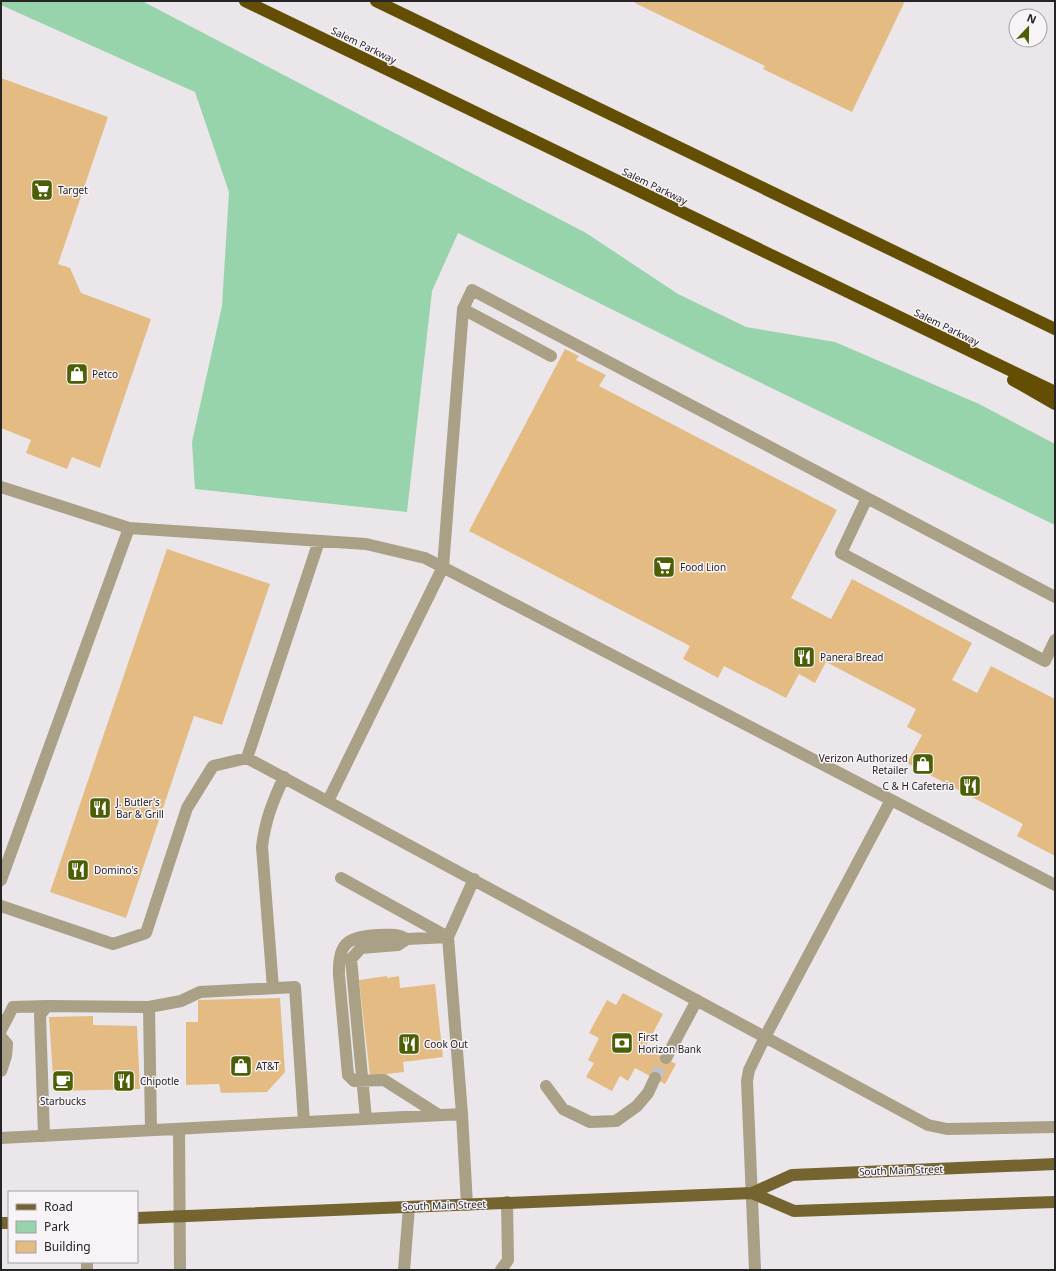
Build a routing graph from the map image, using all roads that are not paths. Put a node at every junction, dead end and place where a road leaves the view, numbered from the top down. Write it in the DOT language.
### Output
graph roads {
  1 [pos="245,1"];
  2 [pos="376,1"];
  3 [pos="463,310"];
  4 [pos="1055,329"];
  5 [pos="927,330"];
  6 [pos="551,356"];
  7 [pos="1055,392"];
  8 [pos="1055,404"];
  9 [pos="1,487"];
  10 [pos="866,498"];
  11 [pos="130,528"];
  12 [pos="319,541"];
  13 [pos="443,567"];
  14 [pos="1055,597"];
  15 [pos="1055,640"];
  16 [pos="247,758"];
  17 [pos="284,777"];
  18 [pos="891,800"];
  19 [pos="328,801"];
  20 [pos="341,878"];
  21 [pos="474,879"];
  22 [pos="1,880"];
  23 [pos="1055,885"];
  24 [pos="1,906"];
  25 [pos="448,937"];
  26 [pos="274,988"];
  27 [pos="697,1000"];
  28 [pos="47,1006"];
  29 [pos="149,1007"];
  30 [pos="1,1030"];
  31 [pos="1,1037"];
  32 [pos="765,1037"];
  33 [pos="666,1058"];
  34 [pos="1,1071"];
  35 [pos="655,1078"];
  36 [pos="362,1081"];
  37 [pos="546,1086"];
  38 [pos="462,1114"];
  39 [pos="439,1115"];
  40 [pos="366,1119"];
  41 [pos="304,1122"];
  42 [pos="1055,1127"];
  43 [pos="179,1129"];
  44 [pos="151,1130"];
  45 [pos="44,1136"];
  46 [pos="1,1138"];
  47 [pos="1055,1164"];
  48 [pos="752,1193"];
  49 [pos="507,1202"];
  50 [pos="1055,1202"];
  51 [pos="467,1205"];
  52 [pos="409,1207"];
  53 [pos="180,1216"];
  54 [pos="138,1218"];
  55 [pos="180,1270"];
  56 [pos="404,1270"];
  57 [pos="501,1270"];
  58 [pos="755,1270"];
  1 -- 5 [label="highway, Salem Parkway"];
  2 -- 4 [label="highway"];
  3 -- 6 [label="street"];
  3 -- 10 [label="street"];
  3 -- 13 [label="street"];
  5 -- 7 [label="highway, Salem Parkway"];
  5 -- 8 [label="highway"];
  9 -- 11 [label="street"];
  10 -- 14 [label="street"];
  10 -- 15 [label="street"];
  11 -- 12 [label="street"];
  11 -- 22 [label="street"];
  12 -- 13 [label="street"];
  12 -- 16 [label="street"];
  13 -- 18 [label="street"];
  13 -- 19 [label="street"];
  16 -- 17 [label="street"];
  16 -- 24 [label="street"];
  17 -- 19 [label="street"];
  17 -- 26 [label="street"];
  18 -- 23 [label="street"];
  18 -- 32 [label="street"];
  19 -- 21 [label="street"];
  20 -- 25 [label="street"];
  21 -- 25 [label="street"];
  21 -- 27 [label="street"];
  25 -- 36 [label="street"];
  25 -- 38 [label="street"];
  26 -- 29 [label="street"];
  26 -- 41 [label="street"];
  27 -- 32 [label="street"];
  27 -- 33 [label="street"];
  28 -- 29 [label="street"];
  28 -- 30 [label="street"];
  28 -- 45 [label="street"];
  29 -- 44 [label="street"];
  31 -- 34 [label="street"];
  32 -- 42 [label="street"];
  32 -- 48 [label="street"];
  35 -- 37 [label="street"];
  36 -- 39 [label="street"];
  36 -- 40 [label="street"];
  38 -- 39 [label="street"];
  38 -- 51 [label="street"];
  39 -- 40 [label="street"];
  40 -- 41 [label="street"];
  41 -- 43 [label="street"];
  43 -- 44 [label="street"];
  43 -- 53 [label="street"];
  44 -- 45 [label="street"];
  45 -- 46 [label="street"];
  47 -- 48 [label="main road, South Main Street"];
  48 -- 49 [label="main road, South Main Street"];
  48 -- 50 [label="main road, South Main Street"];
  48 -- 58 [label="street"];
  49 -- 51 [label="main road, South Main Street"];
  49 -- 57 [label="street"];
  51 -- 52 [label="main road, South Main Street"];
  52 -- 53 [label="main road, South Main Street"];
  52 -- 56 [label="street"];
  53 -- 54 [label="main road, South Main Street"];
  53 -- 55 [label="street"];
}
